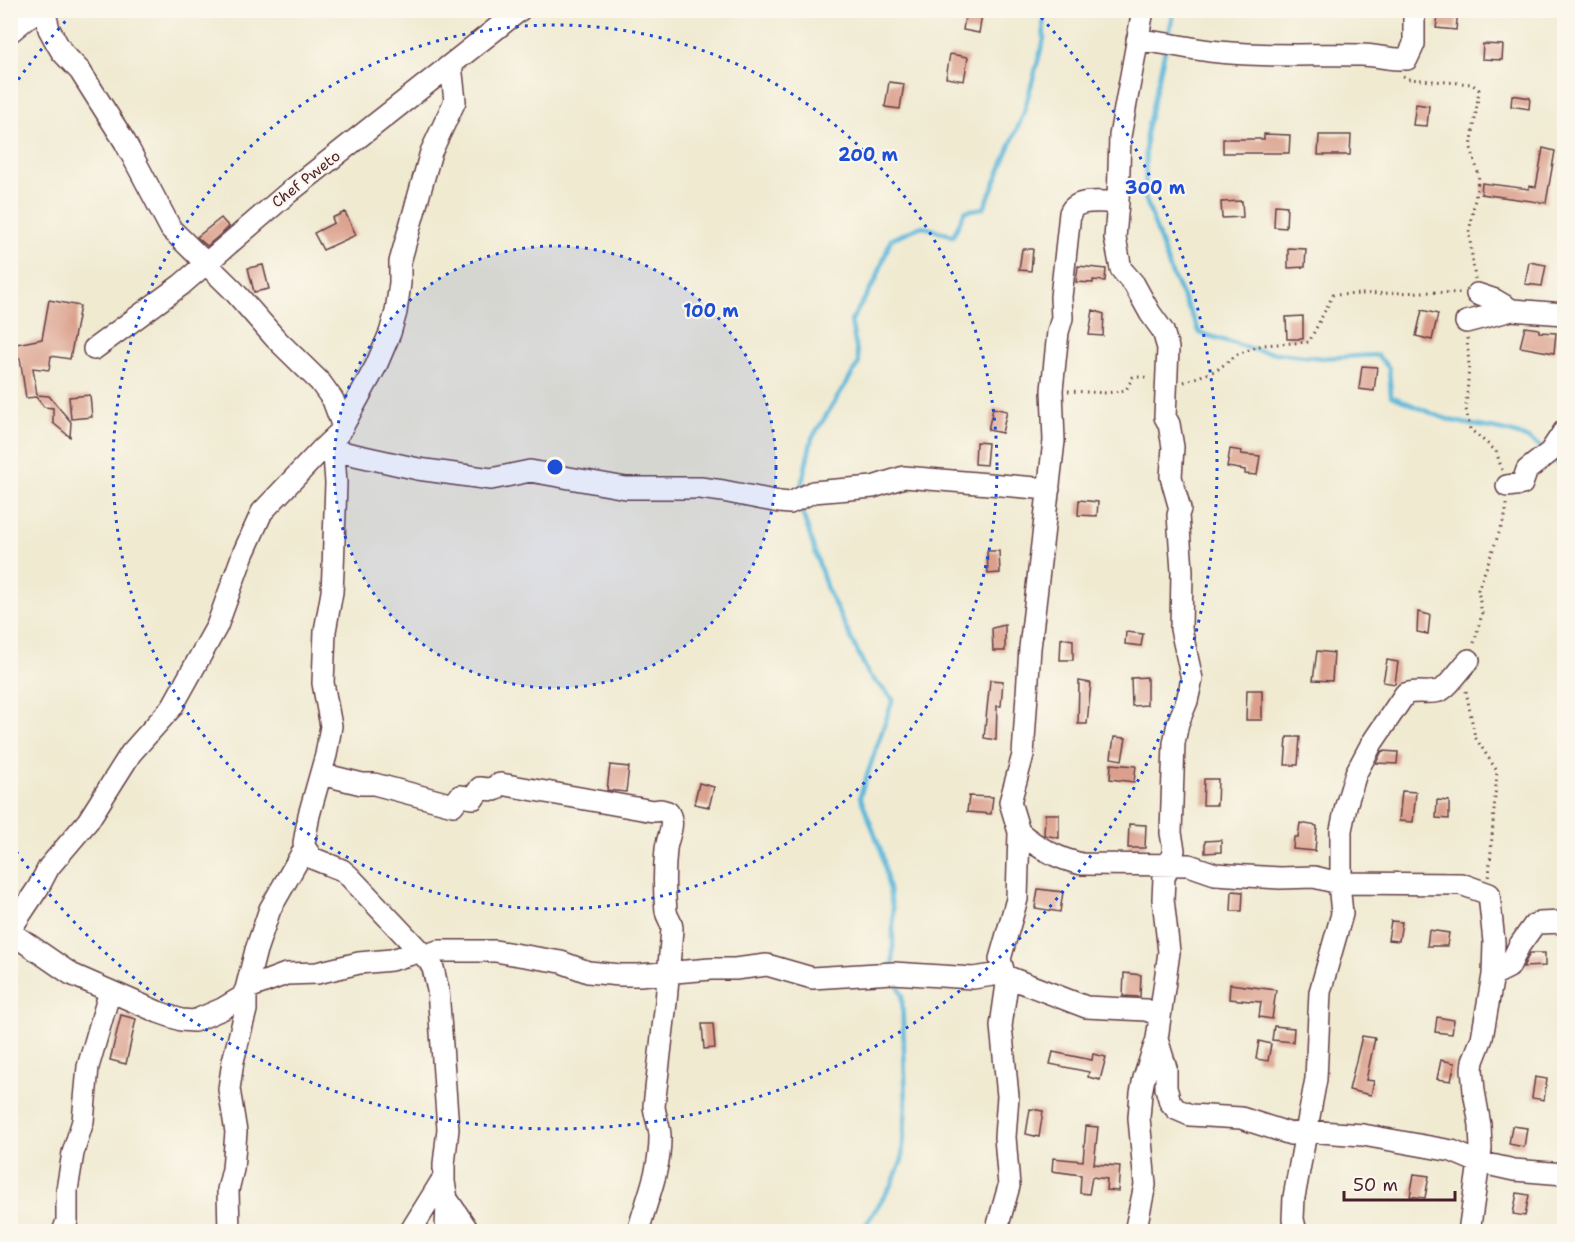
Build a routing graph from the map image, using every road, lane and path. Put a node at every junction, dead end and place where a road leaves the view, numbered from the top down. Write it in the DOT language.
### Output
graph roads {
  1 [pos="37,10"];
  2 [pos="44,10"];
  3 [pos="520,10"];
  4 [pos="1143,10"];
  5 [pos="1414,10"];
  6 [pos="10,32"];
  7 [pos="1137,40"];
  8 [pos="1407,59"];
  9 [pos="451,65"];
  10 [pos="1118,202"];
  11 [pos="203,263"];
  12 [pos="1477,294"];
  13 [pos="1512,310"];
  14 [pos="1564,314"];
  15 [pos="1466,322"];
  16 [pos="94,349"];
  17 [pos="1165,384"];
  18 [pos="1052,390"];
  19 [pos="1564,432"];
  20 [pos="337,440"];
  21 [pos="1507,486"];
  22 [pos="1049,489"];
  23 [pos="1469,660"];
  24 [pos="1465,687"];
  25 [pos="321,774"];
  26 [pos="1020,832"];
  27 [pos="305,848"];
  28 [pos="1167,866"];
  29 [pos="1339,883"];
  30 [pos="1489,894"];
  31 [pos="1564,922"];
  32 [pos="10,931"];
  33 [pos="422,954"];
  34 [pos="668,973"];
  35 [pos="1493,975"];
  36 [pos="1006,976"];
  37 [pos="246,988"];
  38 [pos="110,990"];
  39 [pos="1159,1018"];
  40 [pos="1157,1039"];
  41 [pos="1306,1131"];
  42 [pos="1478,1162"];
  43 [pos="1564,1174"];
  44 [pos="444,1177"];
  45 [pos="447,1199"];
  46 [pos="63,1232"];
  47 [pos="229,1232"];
  48 [pos="410,1232"];
  49 [pos="446,1232"];
  50 [pos="469,1232"];
  51 [pos="638,1232"];
  52 [pos="996,1232"];
  53 [pos="1135,1232"];
  54 [pos="1296,1232"];
  55 [pos="1469,1232"];
  1 -- 6 [label="street"];
  2 -- 11 [label="street"];
  3 -- 9 [label="street, Chef Pweto"];
  4 -- 7 [label="street"];
  5 -- 8 [label="street"];
  7 -- 8 [label="street"];
  7 -- 10 [label="street"];
  8 -- 12 [label="path"];
  9 -- 11 [label="street, Chef Pweto"];
  9 -- 20 [label="street"];
  10 -- 17 [label="street"];
  10 -- 18 [label="street"];
  11 -- 16 [label="street, Chef Pweto"];
  11 -- 20 [label="street"];
  12 -- 13 [label="street"];
  12 -- 17 [label="path"];
  13 -- 14 [label="street"];
  13 -- 15 [label="street"];
  15 -- 21 [label="path"];
  17 -- 18 [label="path"];
  17 -- 28 [label="street"];
  18 -- 22 [label="street"];
  19 -- 21 [label="street"];
  20 -- 22 [label="street"];
  20 -- 25 [label="street"];
  20 -- 32 [label="street"];
  21 -- 23 [label="path"];
  22 -- 26 [label="street"];
  23 -- 29 [label="street"];
  24 -- 30 [label="path"];
  25 -- 27 [label="street"];
  25 -- 34 [label="street"];
  26 -- 28 [label="street"];
  26 -- 36 [label="street"];
  27 -- 33 [label="street"];
  27 -- 37 [label="street"];
  28 -- 29 [label="street"];
  28 -- 39 [label="street"];
  29 -- 30 [label="street"];
  29 -- 41 [label="street"];
  30 -- 35 [label="street"];
  31 -- 35 [label="street"];
  32 -- 38 [label="street"];
  33 -- 34 [label="street"];
  33 -- 37 [label="street"];
  33 -- 44 [label="street"];
  34 -- 36 [label="street"];
  34 -- 51 [label="street"];
  35 -- 42 [label="street"];
  36 -- 39 [label="street"];
  36 -- 52 [label="street"];
  37 -- 38 [label="street"];
  37 -- 47 [label="street"];
  38 -- 46 [label="street"];
  39 -- 40 [label="street"];
  40 -- 41 [label="street"];
  40 -- 53 [label="street"];
  41 -- 42 [label="street"];
  41 -- 54 [label="street"];
  42 -- 43 [label="street"];
  42 -- 55 [label="street"];
  44 -- 45 [label="street"];
  44 -- 48 [label="street"];
  45 -- 49 [label="street"];
  45 -- 50 [label="street"];
}
